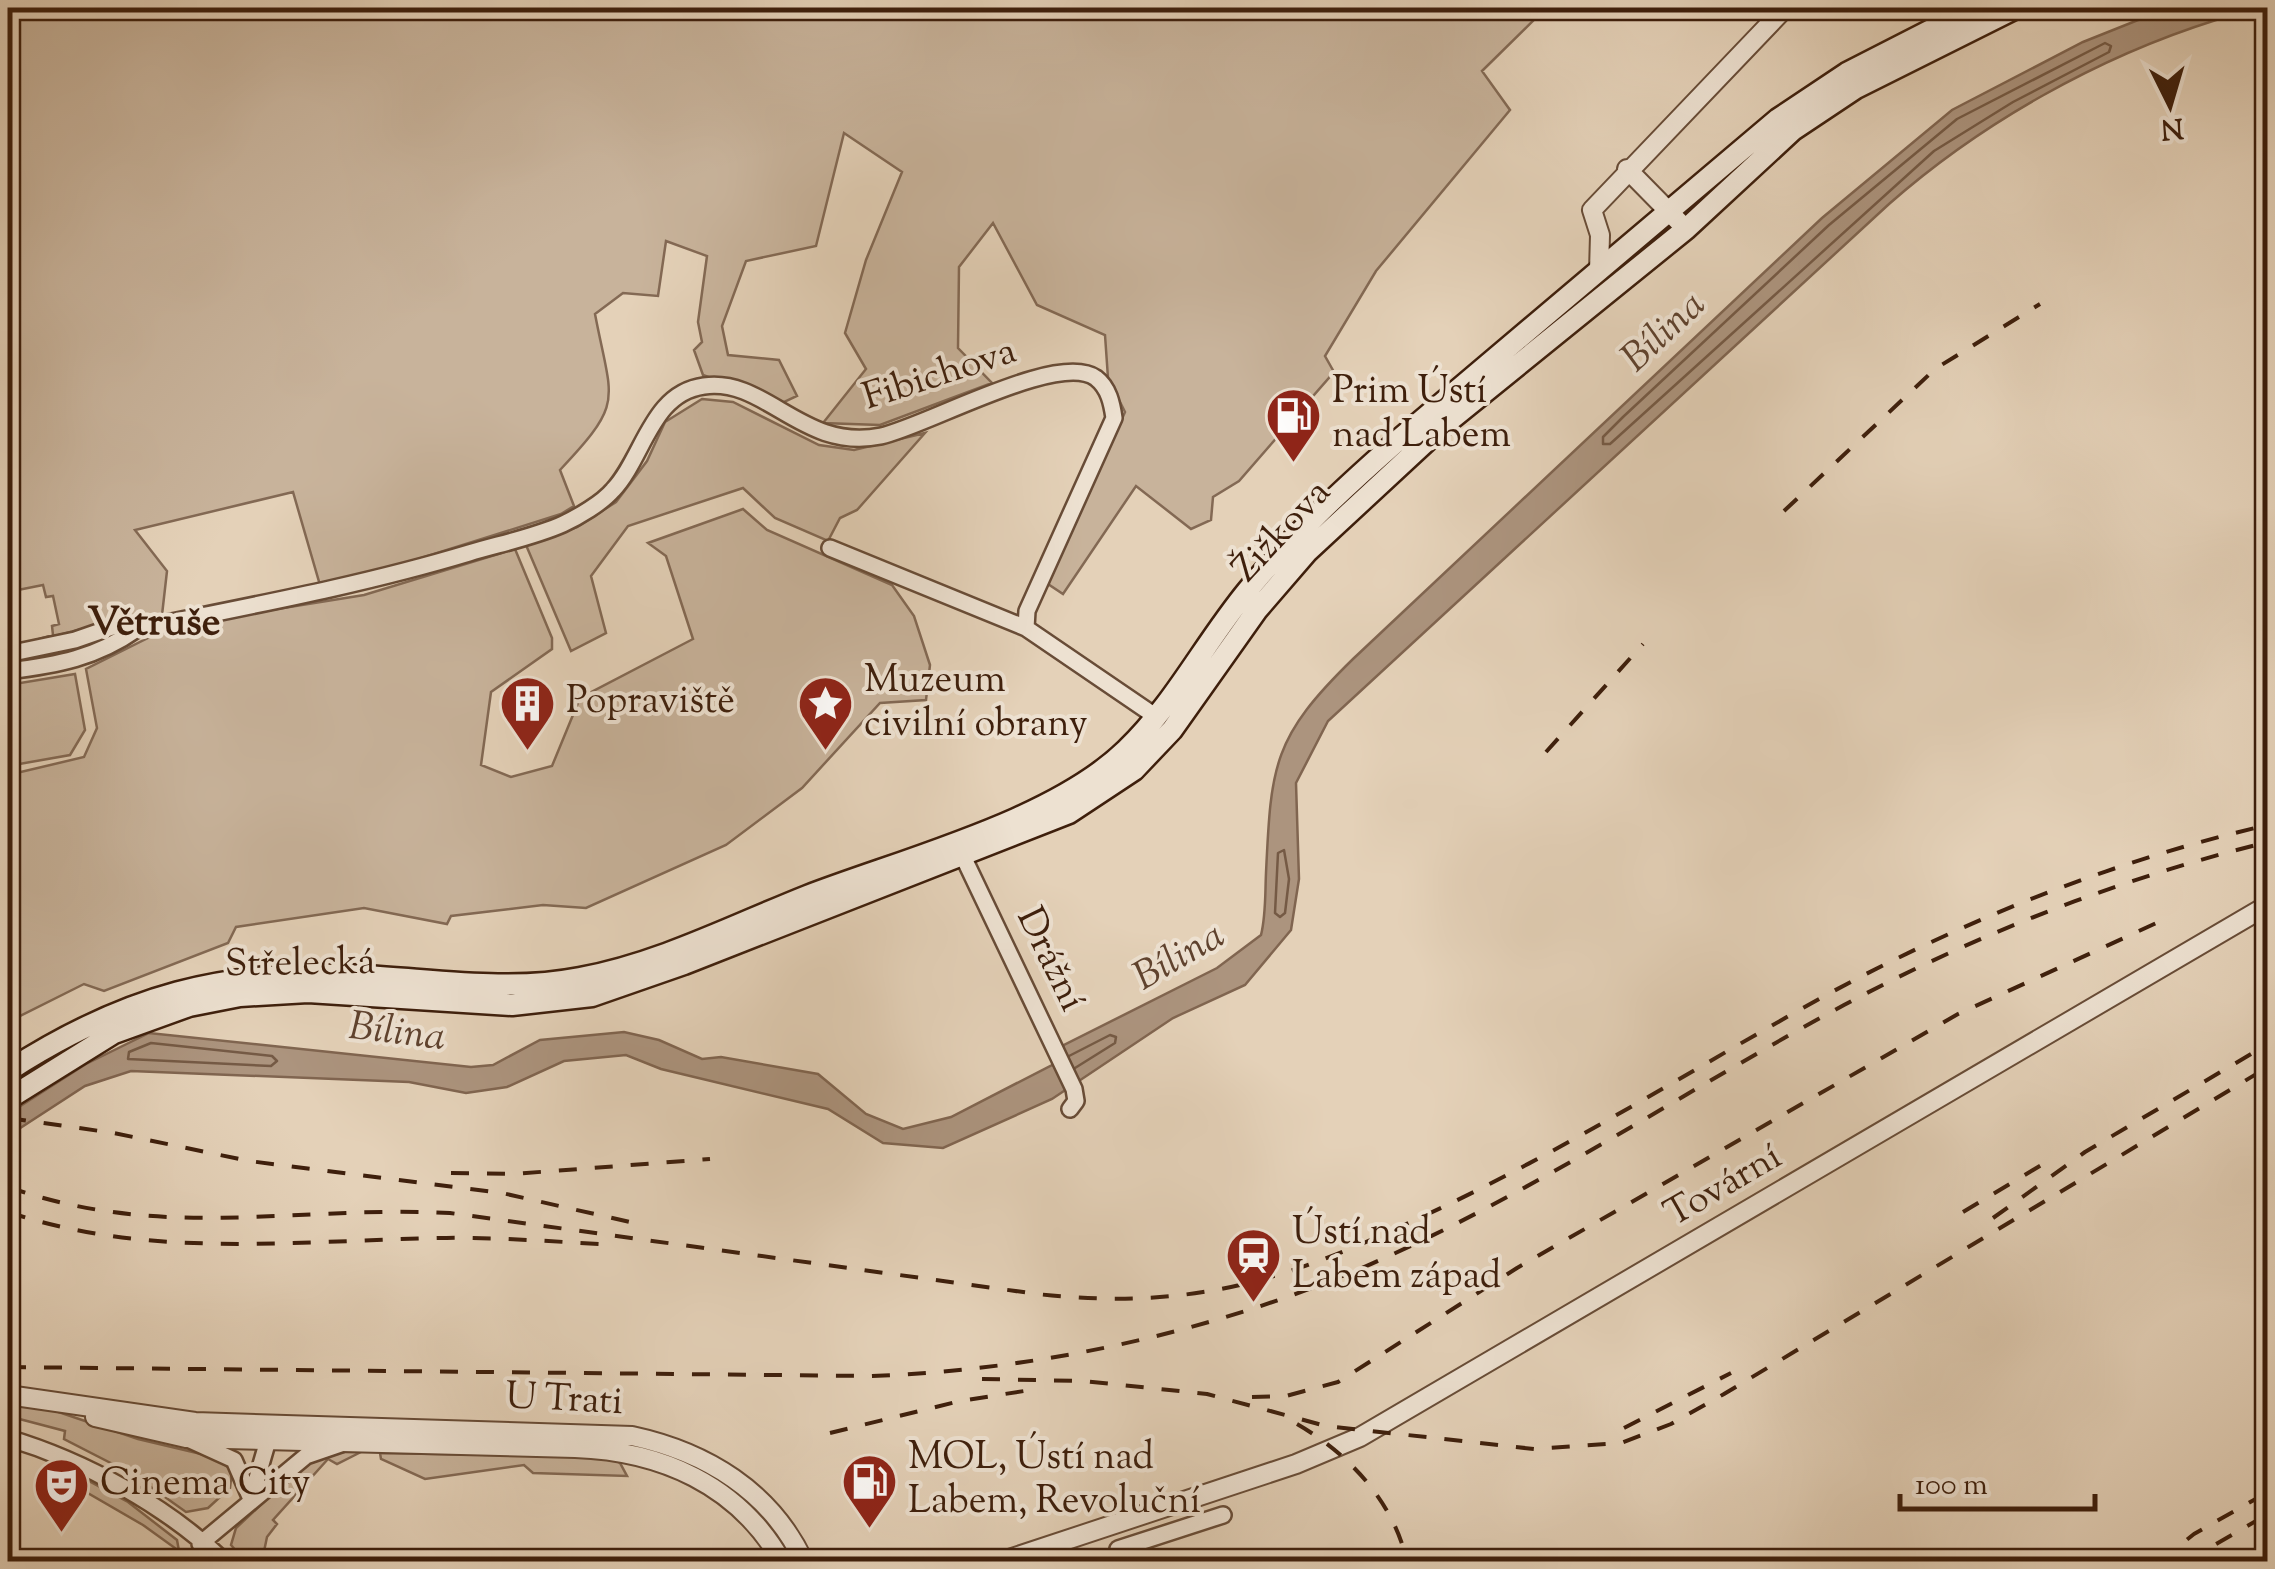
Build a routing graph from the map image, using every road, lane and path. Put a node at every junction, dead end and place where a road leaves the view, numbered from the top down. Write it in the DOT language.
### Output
graph roads {
  1 [pos="1785,8"];
  2 [pos="1974,8"];
  3 [pos="2016,8"];
  4 [pos="1627,169"];
  5 [pos="1667,210"];
  6 [pos="1686,228"];
  7 [pos="1599,271"];
  8 [pos="830,548"];
  9 [pos="1026,628"];
  10 [pos="137,629"];
  11 [pos="8,654"];
  12 [pos="8,671"];
  13 [pos="1158,718"];
  14 [pos="959,848"];
  15 [pos="2268,905"];
  16 [pos="556,992"];
  17 [pos="8,1071"];
  18 [pos="8,1099"];
  19 [pos="1070,1109"];
  20 [pos="271,1434"];
  21 [pos="8,1438"];
  22 [pos="186,1438"];
  23 [pos="341,1444"];
  24 [pos="252,1499"];
  25 [pos="1222,1515"];
  26 [pos="1110,1526"];
  27 [pos="200,1544"];
  28 [pos="1120,1555"];
  29 [pos="208,1562"];
  30 [pos="224,1562"];
  31 [pos="782,1562"];
  32 [pos="804,1562"];
  33 [pos="1000,1562"];
  1 -- 4 [label="street"];
  2 -- 5 [label="main road, Žižkova"];
  3 -- 6 [label="main road, Žižkova"];
  4 -- 5 [label="street"];
  4 -- 7 [label="street"];
  5 -- 6 [label="street"];
  5 -- 7 [label="main road, Žižkova"];
  6 -- 14 [label="main road, Žižkova"];
  7 -- 13 [label="main road, Žižkova"];
  8 -- 9 [label="street"];
  9 -- 10 [label="street, Fibichova"];
  9 -- 13 [label="street"];
  10 -- 11 [label="street, Fibichova"];
  10 -- 12 [label="street, Fibichova"];
  13 -- 14 [label="main road, Žižkova"];
  14 -- 16 [label="main road, Žižkova"];
  14 -- 19 [label="street, Drážní"];
  15 -- 26 [label="street, Tovární"];
  16 -- 17 [label="main road, Střelecká"];
  16 -- 18 [label="main road, Střelecká"];
  20 -- 22 [label="street, U Trati"];
  20 -- 22 [label="street, U Trati"];
  20 -- 23 [label="street, U Trati"];
  20 -- 24 [label="street"];
  20 -- 32 [label="street, U Trati"];
  21 -- 27 [label="street"];
  22 -- 24 [label="street, U Trati"];
  23 -- 24 [label="street, U Trati"];
  23 -- 31 [label="street, U Trati"];
  24 -- 27 [label="street, U Trati"];
  25 -- 28 [label="street"];
  26 -- 28 [label="street"];
  26 -- 33 [label="street, Tovární"];
  27 -- 29 [label="street"];
  27 -- 30 [label="street"];
}
